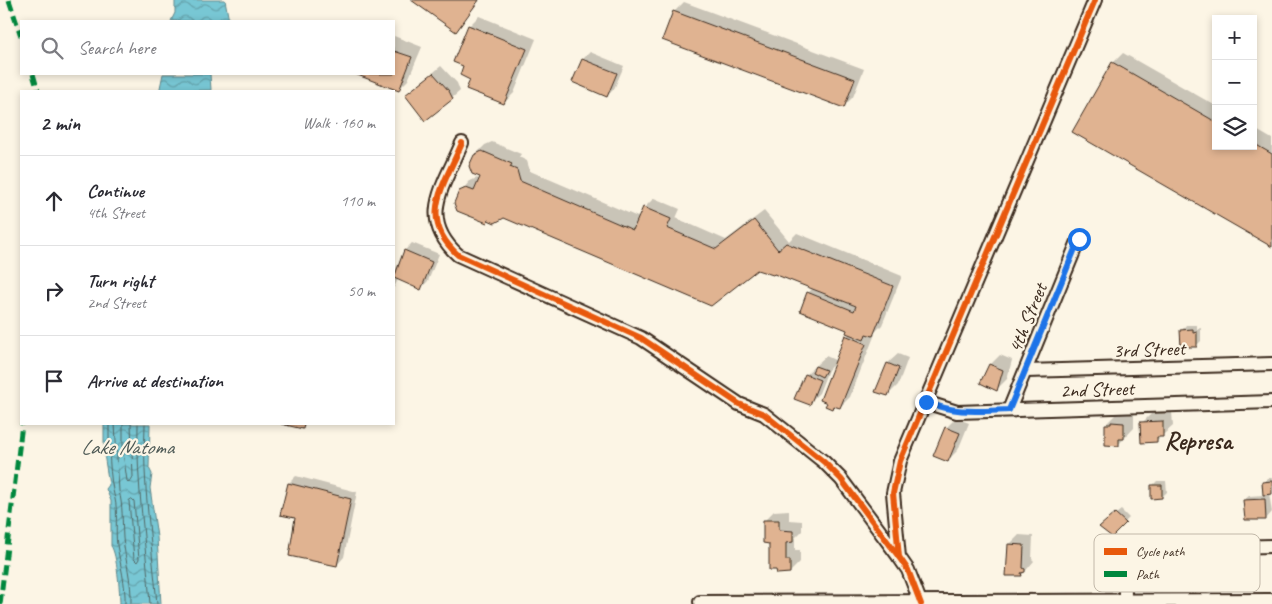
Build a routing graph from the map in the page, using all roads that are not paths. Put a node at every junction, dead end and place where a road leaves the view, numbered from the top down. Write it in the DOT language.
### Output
graph roads {
  1 [pos="1095,0"];
  2 [pos="462,143"];
  3 [pos="1079,239"];
  4 [pos="1272,364"];
  5 [pos="1026,371"];
  6 [pos="926,402"];
  7 [pos="1272,402"];
  8 [pos="1009,410"];
  9 [pos="899,557"];
  10 [pos="1125,592"];
  11 [pos="1125,600"];
  12 [pos="1272,600"];
  13 [pos="700,602"];
  14 [pos="921,603"];
  1 -- 6 [label="street"];
  2 -- 9 [label="street"];
  3 -- 5 [label="street, 4th Street"];
  4 -- 5 [label="street, 3rd Street"];
  5 -- 8 [label="street, 4th Street"];
  6 -- 8 [label="street, 2nd Street"];
  6 -- 9 [label="street"];
  7 -- 8 [label="street, 2nd Street"];
  9 -- 14 [label="street"];
  10 -- 11 [label="street"];
  11 -- 12 [label="street"];
  11 -- 14 [label="street"];
  13 -- 14 [label="street"];
}
